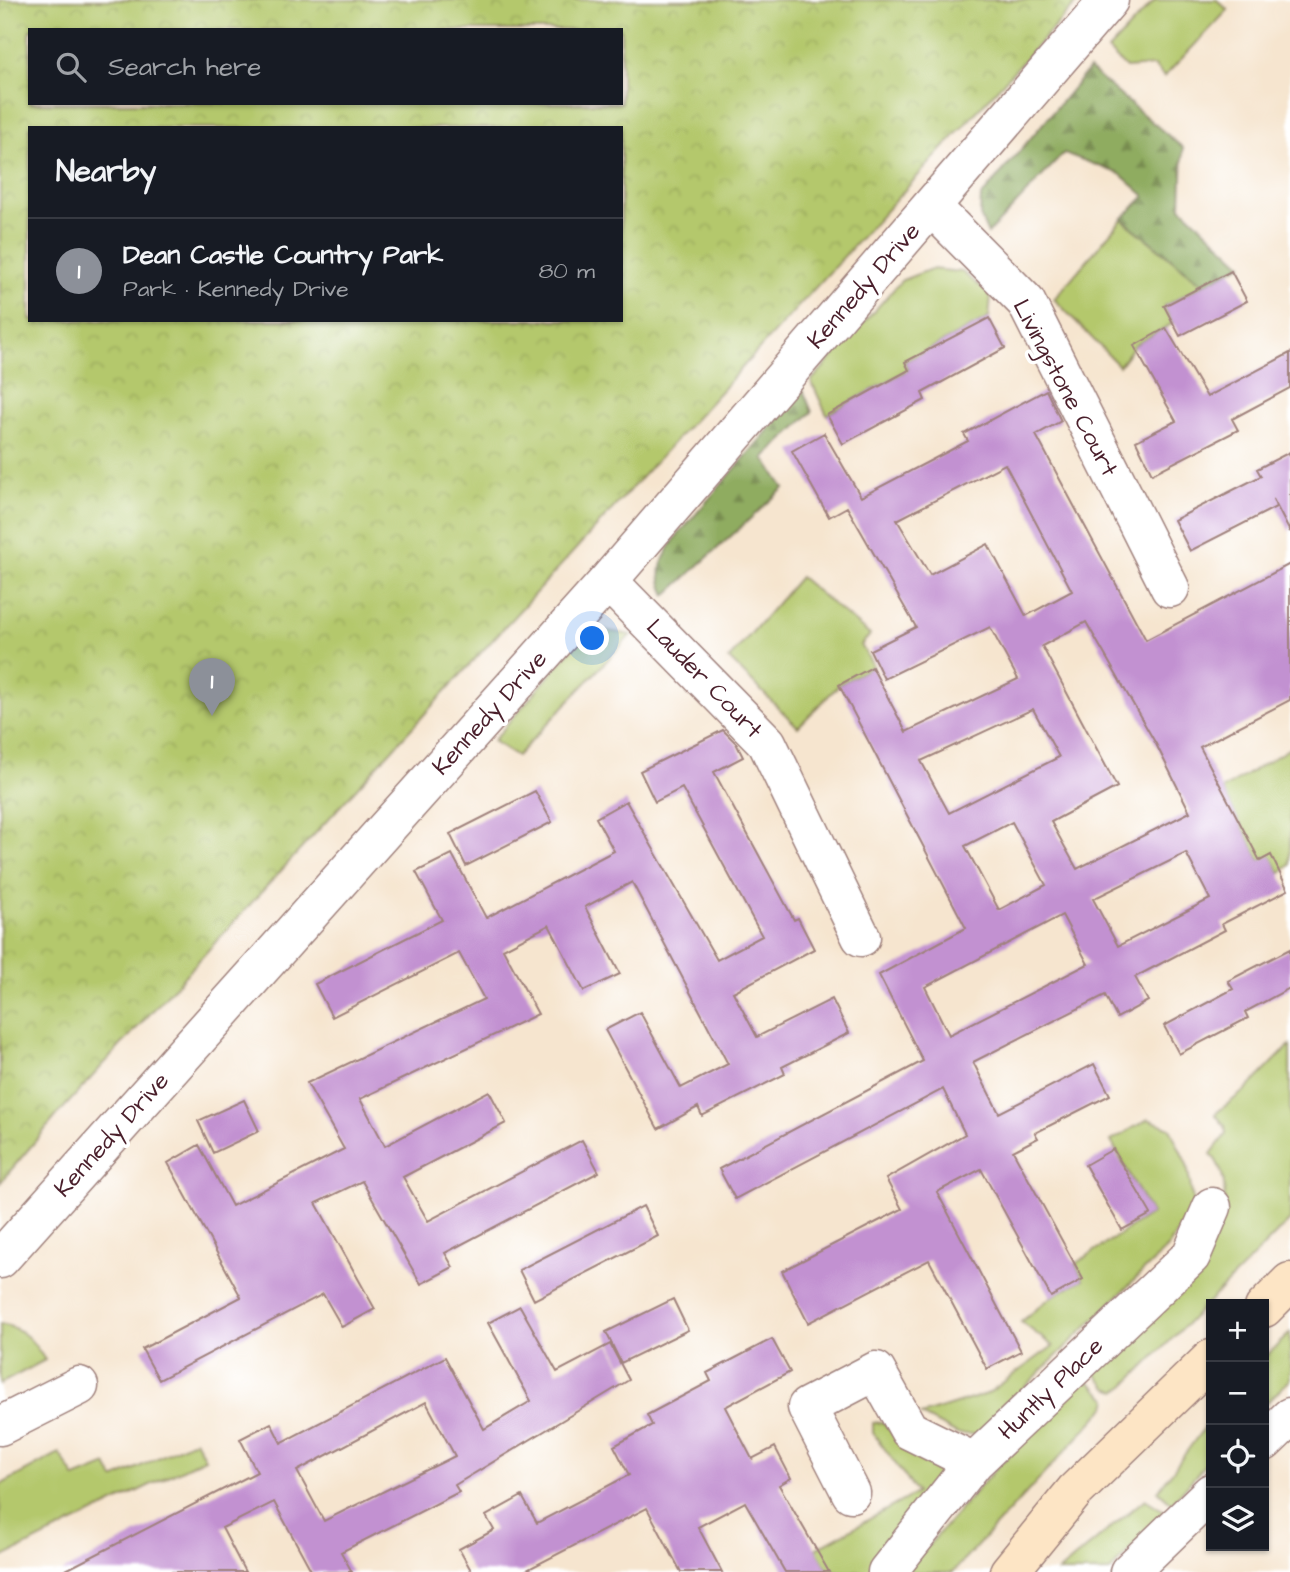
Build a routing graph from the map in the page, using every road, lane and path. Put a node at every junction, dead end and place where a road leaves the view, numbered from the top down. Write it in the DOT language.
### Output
graph roads {
  1 [pos="1110,0"];
  2 [pos="933,208"];
  3 [pos="608,581"];
  4 [pos="1170,588"];
  5 [pos="861,937"];
  6 [pos="1212,1207"];
  7 [pos="0,1259"];
  8 [pos="1290,1282"];
  9 [pos="1269,1303"];
  10 [pos="1208,1362"];
  11 [pos="79,1386"];
  12 [pos="1290,1417"];
  13 [pos="0,1426"];
  14 [pos="1269,1437"];
  15 [pos="974,1462"];
  16 [pos="851,1493"];
  17 [pos="1206,1498"];
  18 [pos="887,1572"];
  19 [pos="1009,1572"];
  20 [pos="1129,1572"];
  1 -- 2 [label="street, Kennedy Drive"];
  2 -- 3 [label="street, Kennedy Drive"];
  2 -- 4 [label="street, Livingstone Court"];
  3 -- 5 [label="street, Lauder Court"];
  3 -- 7 [label="street, Kennedy Drive"];
  6 -- 15 [label="street, Huntly Place"];
  8 -- 9 [label="main road"];
  10 -- 19 [label="main road"];
  11 -- 13 [label="street"];
  12 -- 14 [label="street"];
  15 -- 16 [label="street"];
  15 -- 18 [label="street, Huntly Place"];
  17 -- 20 [label="street"];
}
